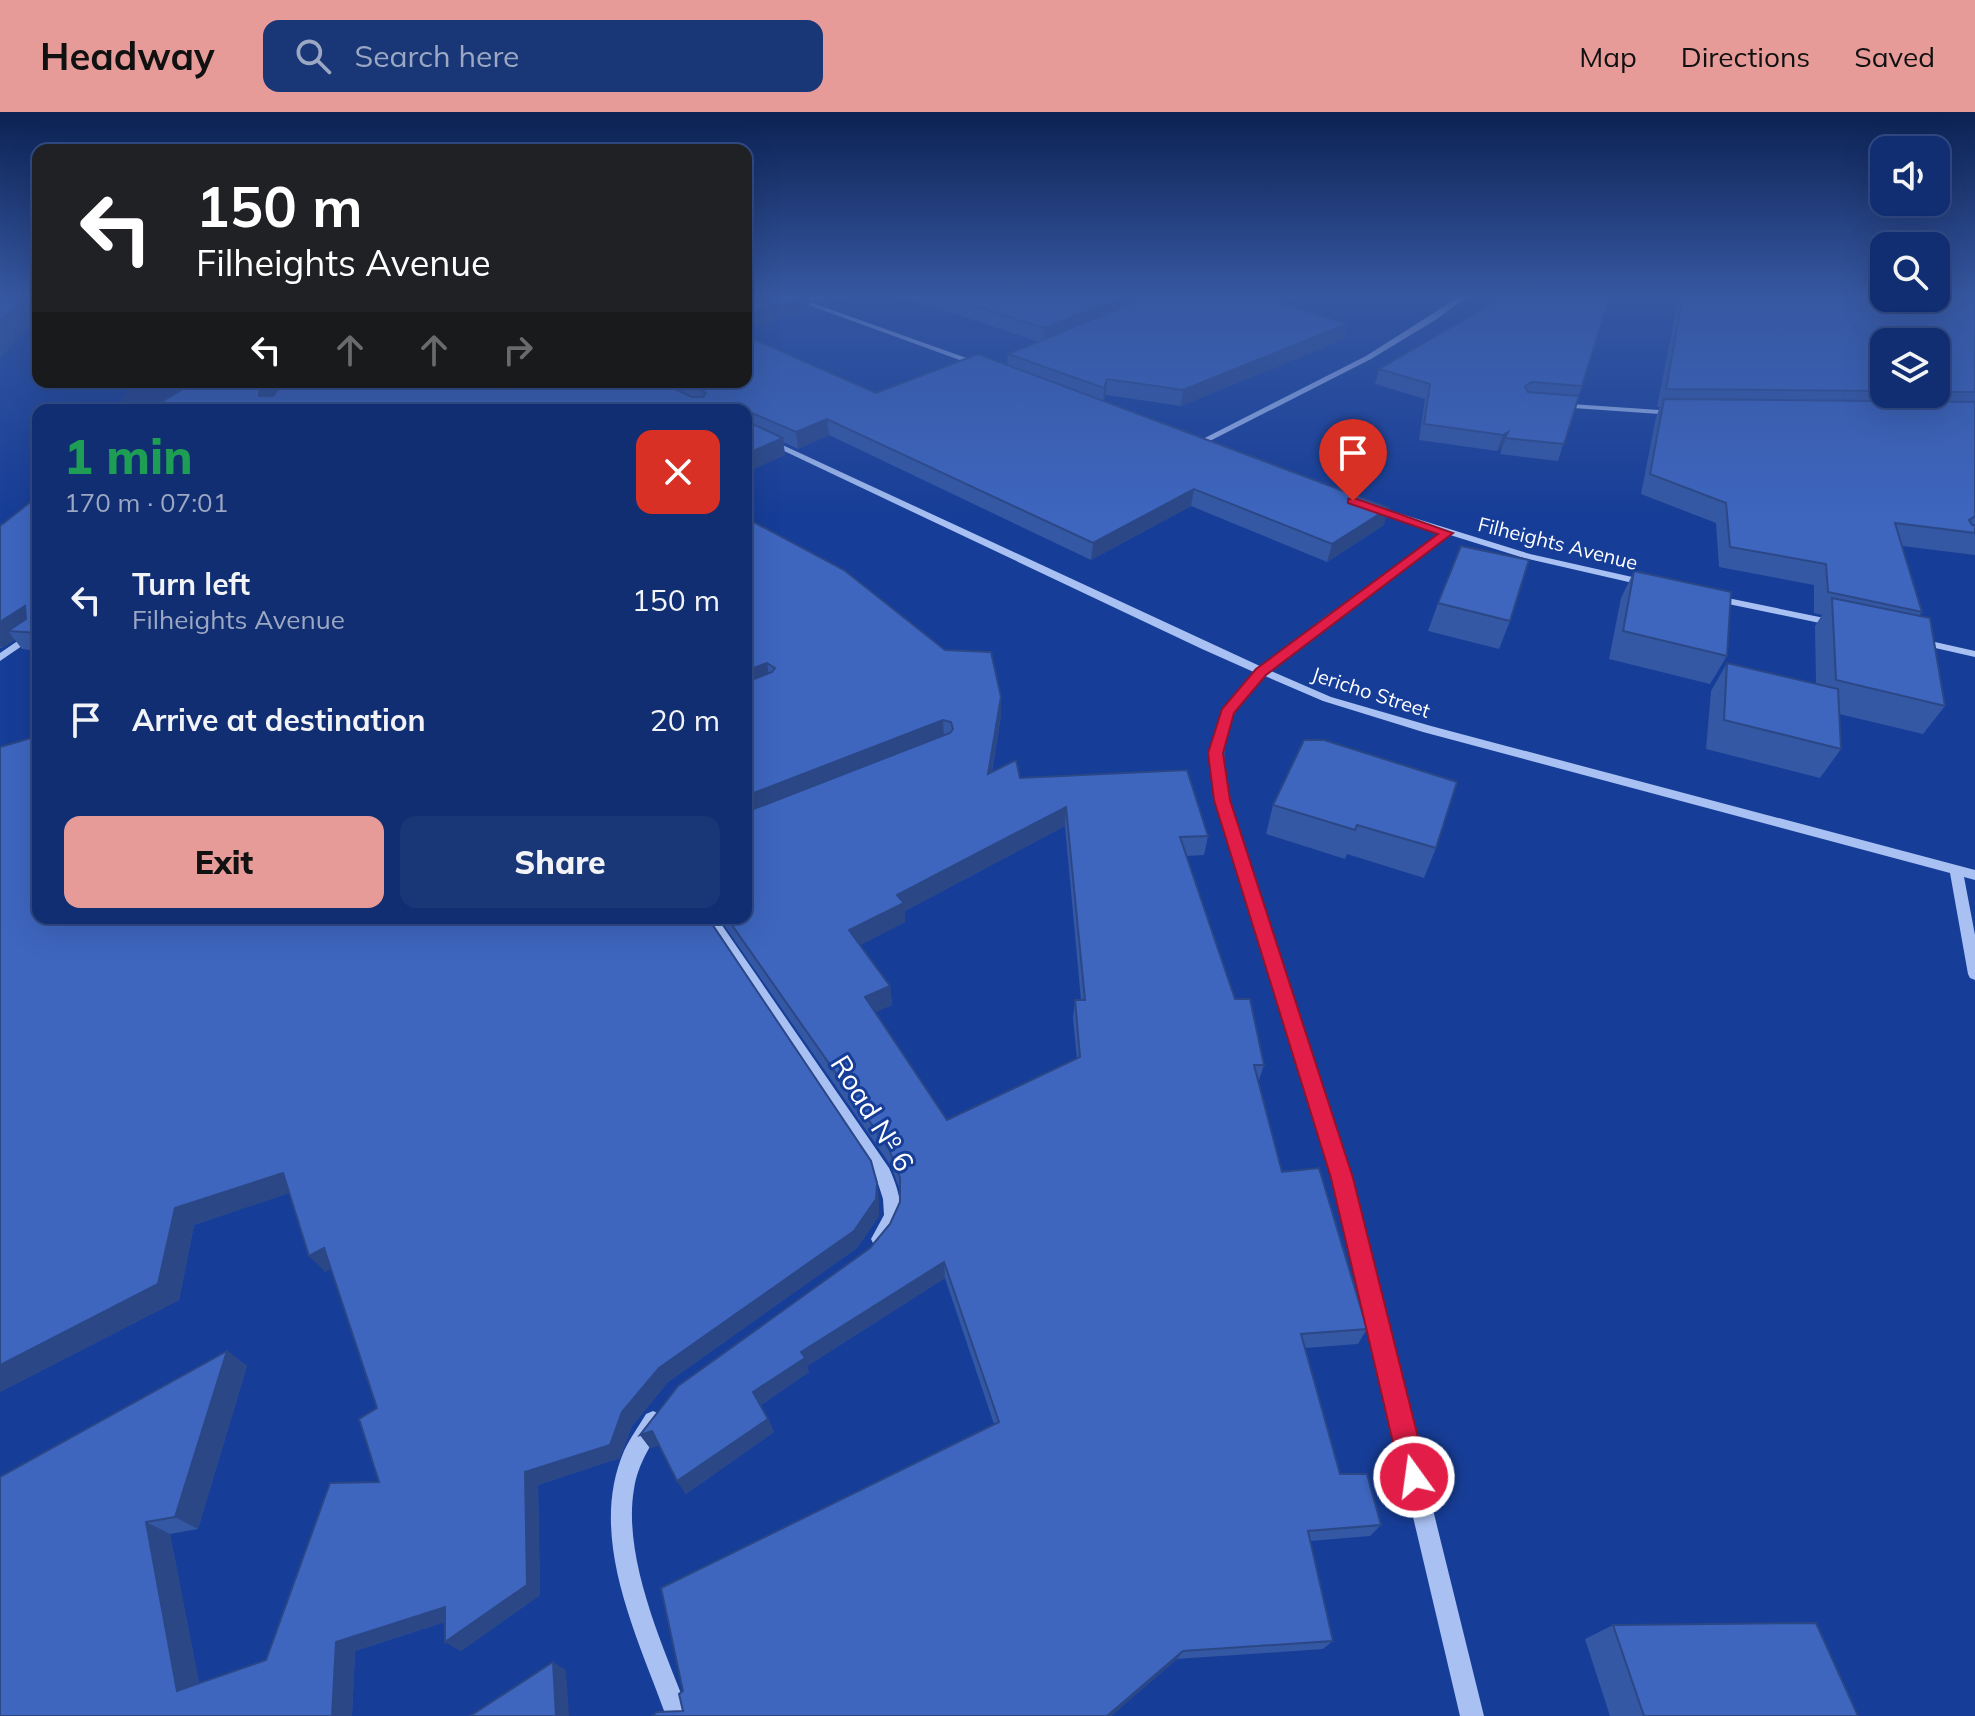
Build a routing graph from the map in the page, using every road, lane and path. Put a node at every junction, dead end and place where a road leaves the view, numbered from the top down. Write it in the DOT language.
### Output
graph roads {
  1 [pos="1343,370"];
  2 [pos="1542,404"];
  3 [pos="1683,413"];
  4 [pos="752,433"];
  5 [pos="1181,439"];
  6 [pos="1195,445"];
  7 [pos="1209,450"];
  8 [pos="1362,504"];
  9 [pos="1447,533"];
  10 [pos="1651,584"];
  11 [pos="1697,594"];
  12 [pos="1851,627"];
  13 [pos="32,634"];
  14 [pos="1913,640"];
  15 [pos="1975,654"];
  16 [pos="0,658"];
  17 [pos="1261,672"];
  18 [pos="1956,870"];
  19 [pos="1975,875"];
  20 [pos="714,924"];
  21 [pos="1975,974"];
  22 [pos="865,1256"];
  23 [pos="668,1402"];
  24 [pos="678,1716"];
  25 [pos="1472,1716"];
  1 -- 6 [label="street"];
  2 -- 3 [label="street"];
  4 -- 17 [label="street, Jericho Street"];
  5 -- 6 [label="street"];
  6 -- 7 [label="street"];
  8 -- 9 [label="street, Filheights Avenue"];
  9 -- 10 [label="street, Filheights Avenue"];
  9 -- 17 [label="street"];
  11 -- 12 [label="street"];
  13 -- 16 [label="street"];
  14 -- 15 [label="street"];
  17 -- 18 [label="street, Jericho Street"];
  17 -- 25 [label="street"];
  18 -- 19 [label="street, Jericho Street"];
  18 -- 21 [label="street"];
  20 -- 22 [label="street, Road № 6"];
  23 -- 24 [label="street"];
}
